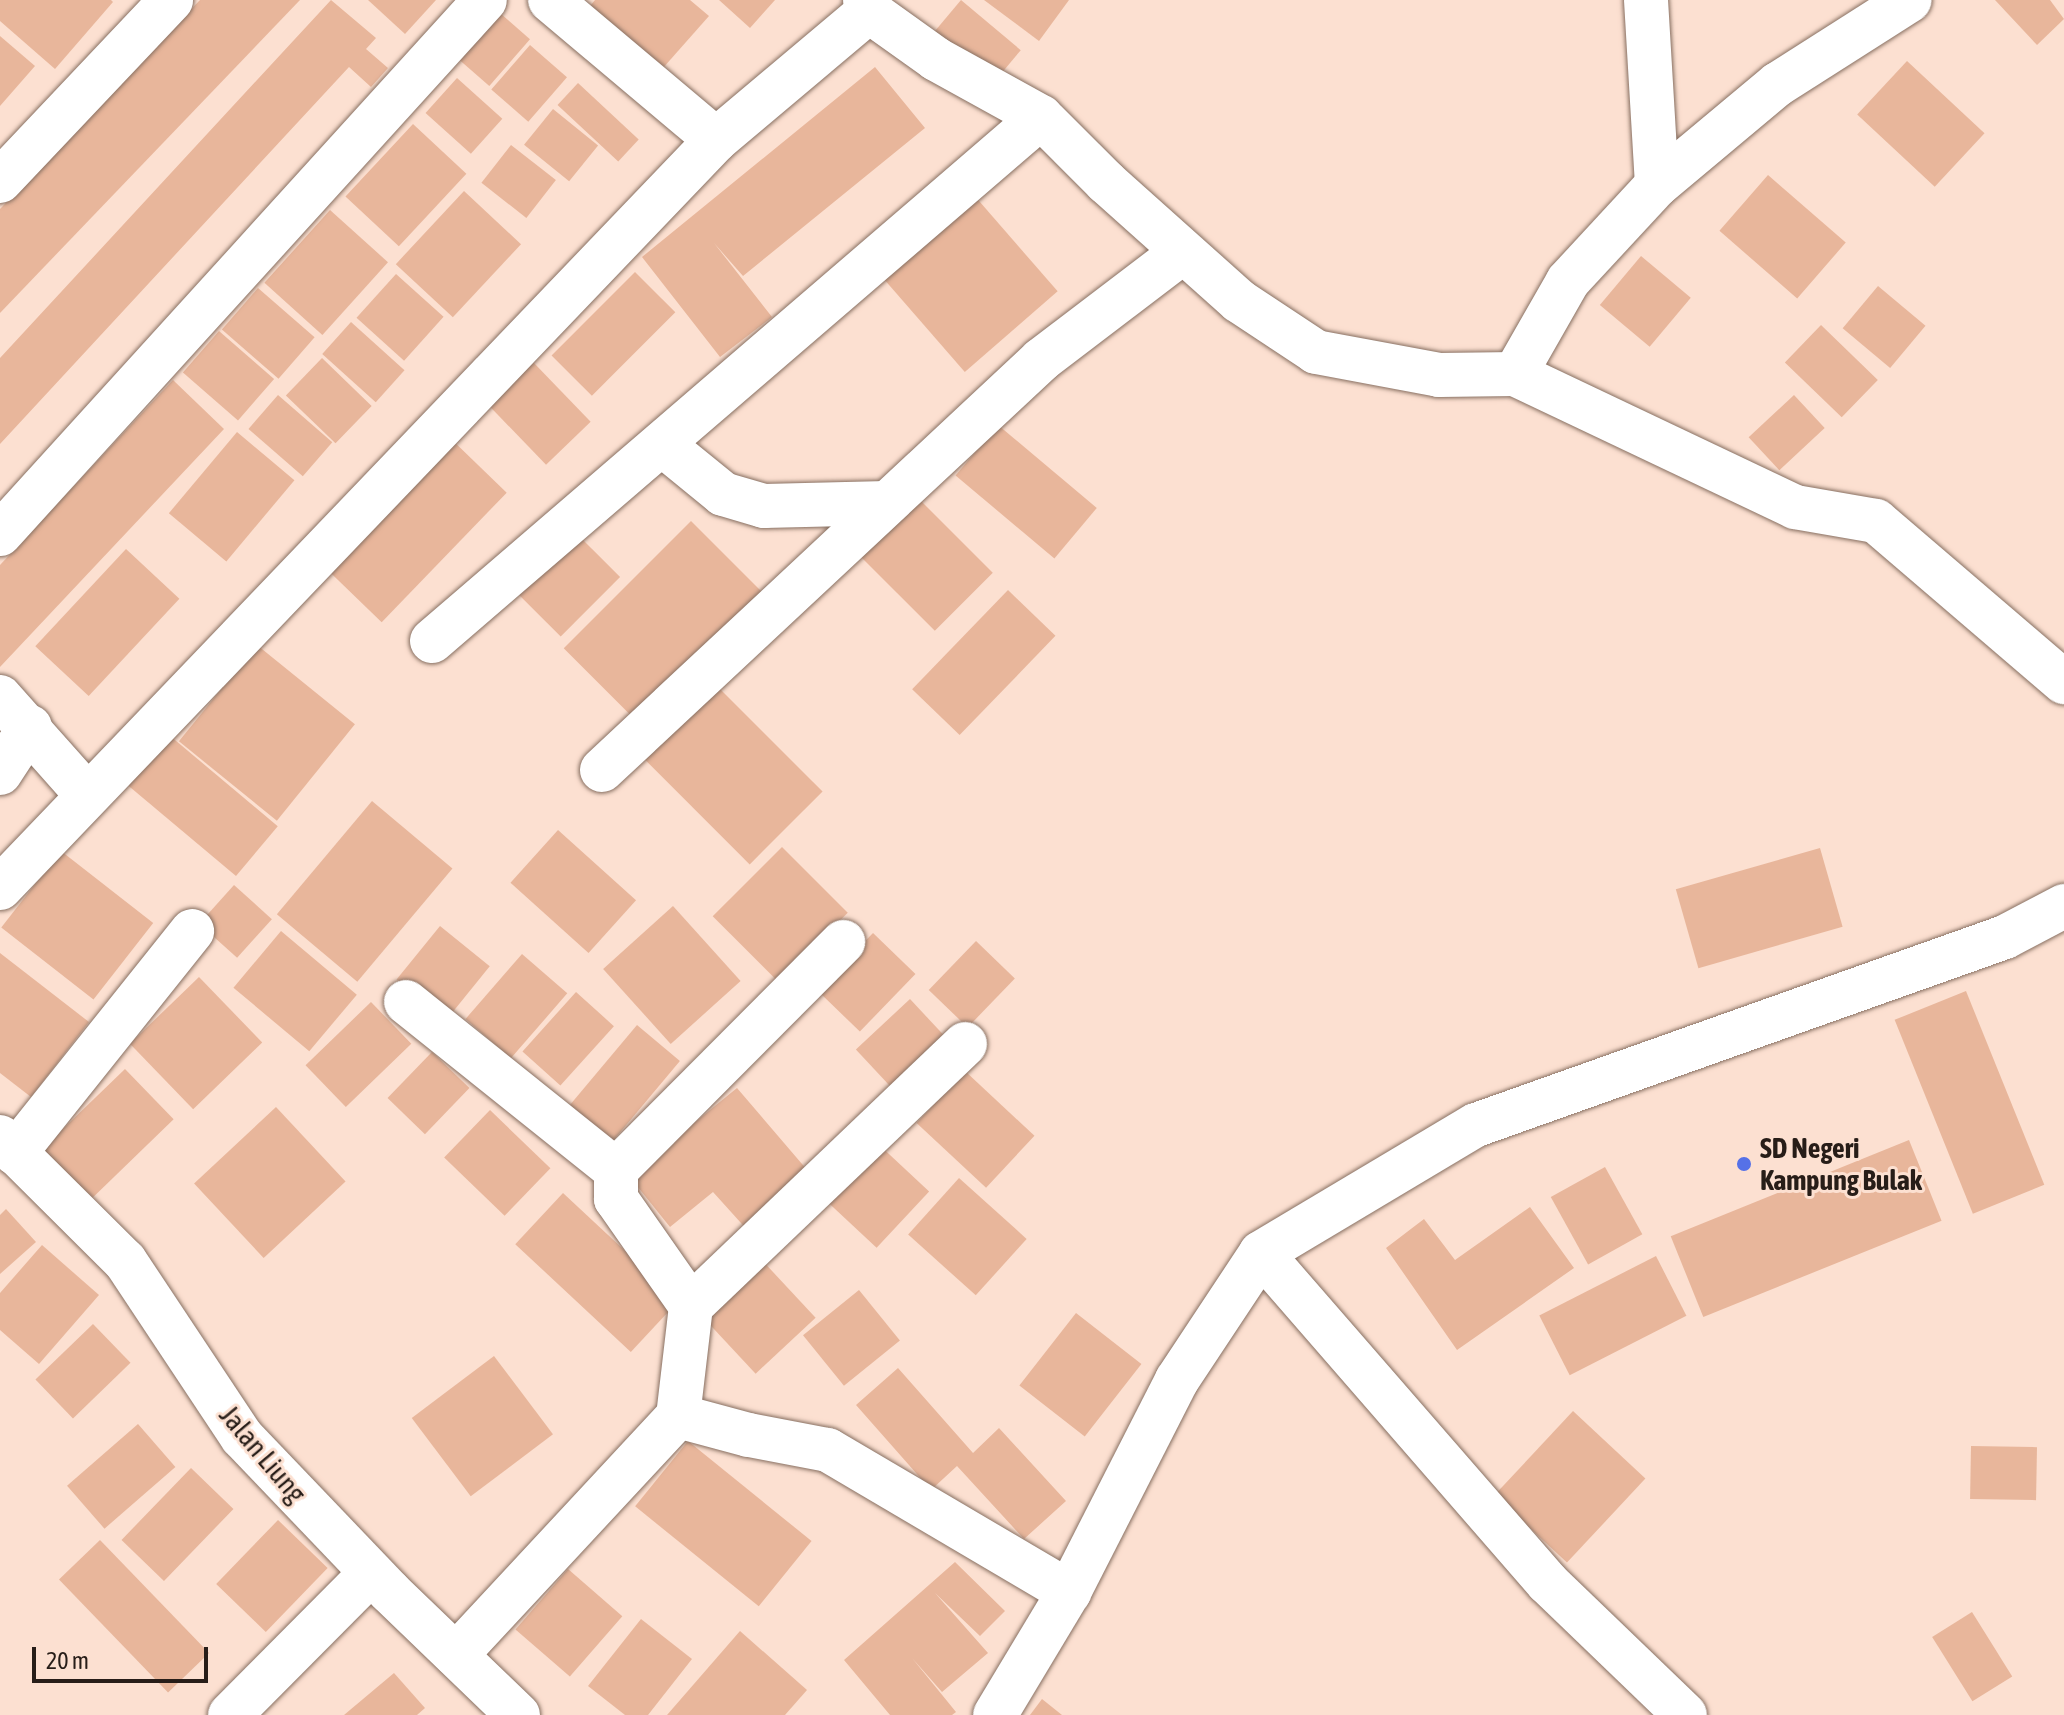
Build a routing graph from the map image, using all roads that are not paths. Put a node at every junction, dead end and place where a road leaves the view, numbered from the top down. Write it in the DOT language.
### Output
graph roads {
  1 [pos="171,0"];
  2 [pos="485,0"];
  3 [pos="550,0"];
  4 [pos="1646,0"];
  5 [pos="1910,0"];
  6 [pos="867,6"];
  7 [pos="1041,117"];
  8 [pos="716,140"];
  9 [pos="0,181"];
  10 [pos="1657,185"];
  11 [pos="1183,252"];
  12 [pos="1515,374"];
  13 [pos="663,445"];
  14 [pos="887,503"];
  15 [pos="0,534"];
  16 [pos="432,641"];
  17 [pos="2064,682"];
  18 [pos="15,712"];
  19 [pos="602,770"];
  20 [pos="0,773"];
  21 [pos="86,794"];
  22 [pos="0,888"];
  23 [pos="2064,906"];
  24 [pos="192,931"];
  25 [pos="843,942"];
  26 [pos="406,1002"];
  27 [pos="965,1044"];
  28 [pos="7,1145"];
  29 [pos="616,1170"];
  30 [pos="1261,1253"];
  31 [pos="691,1306"];
  32 [pos="678,1416"];
  33 [pos="371,1573"];
  34 [pos="1069,1592"];
  35 [pos="456,1655"];
  36 [pos="230,1715"];
  37 [pos="518,1715"];
  38 [pos="995,1715"];
  39 [pos="1685,1715"];
  1 -- 9 [label="street"];
  2 -- 15 [label="street"];
  3 -- 8 [label="street"];
  4 -- 10 [label="street"];
  5 -- 10 [label="street"];
  6 -- 7 [label="street"];
  6 -- 8 [label="street"];
  7 -- 11 [label="street"];
  7 -- 13 [label="street"];
  8 -- 21 [label="street"];
  10 -- 12 [label="street"];
  11 -- 12 [label="street"];
  11 -- 14 [label="street"];
  12 -- 17 [label="street"];
  13 -- 14 [label="street"];
  13 -- 16 [label="street"];
  14 -- 19 [label="street"];
  18 -- 20 [label="street"];
  18 -- 21 [label="street"];
  21 -- 22 [label="street"];
  23 -- 30 [label="street"];
  24 -- 28 [label="street"];
  25 -- 29 [label="street"];
  26 -- 29 [label="street"];
  27 -- 31 [label="street"];
  28 -- 33 [label="street, Jalan Liung"];
  29 -- 31 [label="street"];
  30 -- 34 [label="street"];
  30 -- 39 [label="street"];
  31 -- 32 [label="street"];
  32 -- 34 [label="street"];
  32 -- 35 [label="street"];
  33 -- 35 [label="street, Jalan Liung"];
  33 -- 36 [label="street"];
  34 -- 38 [label="street"];
  35 -- 37 [label="street, Jalan Liung"];
}
